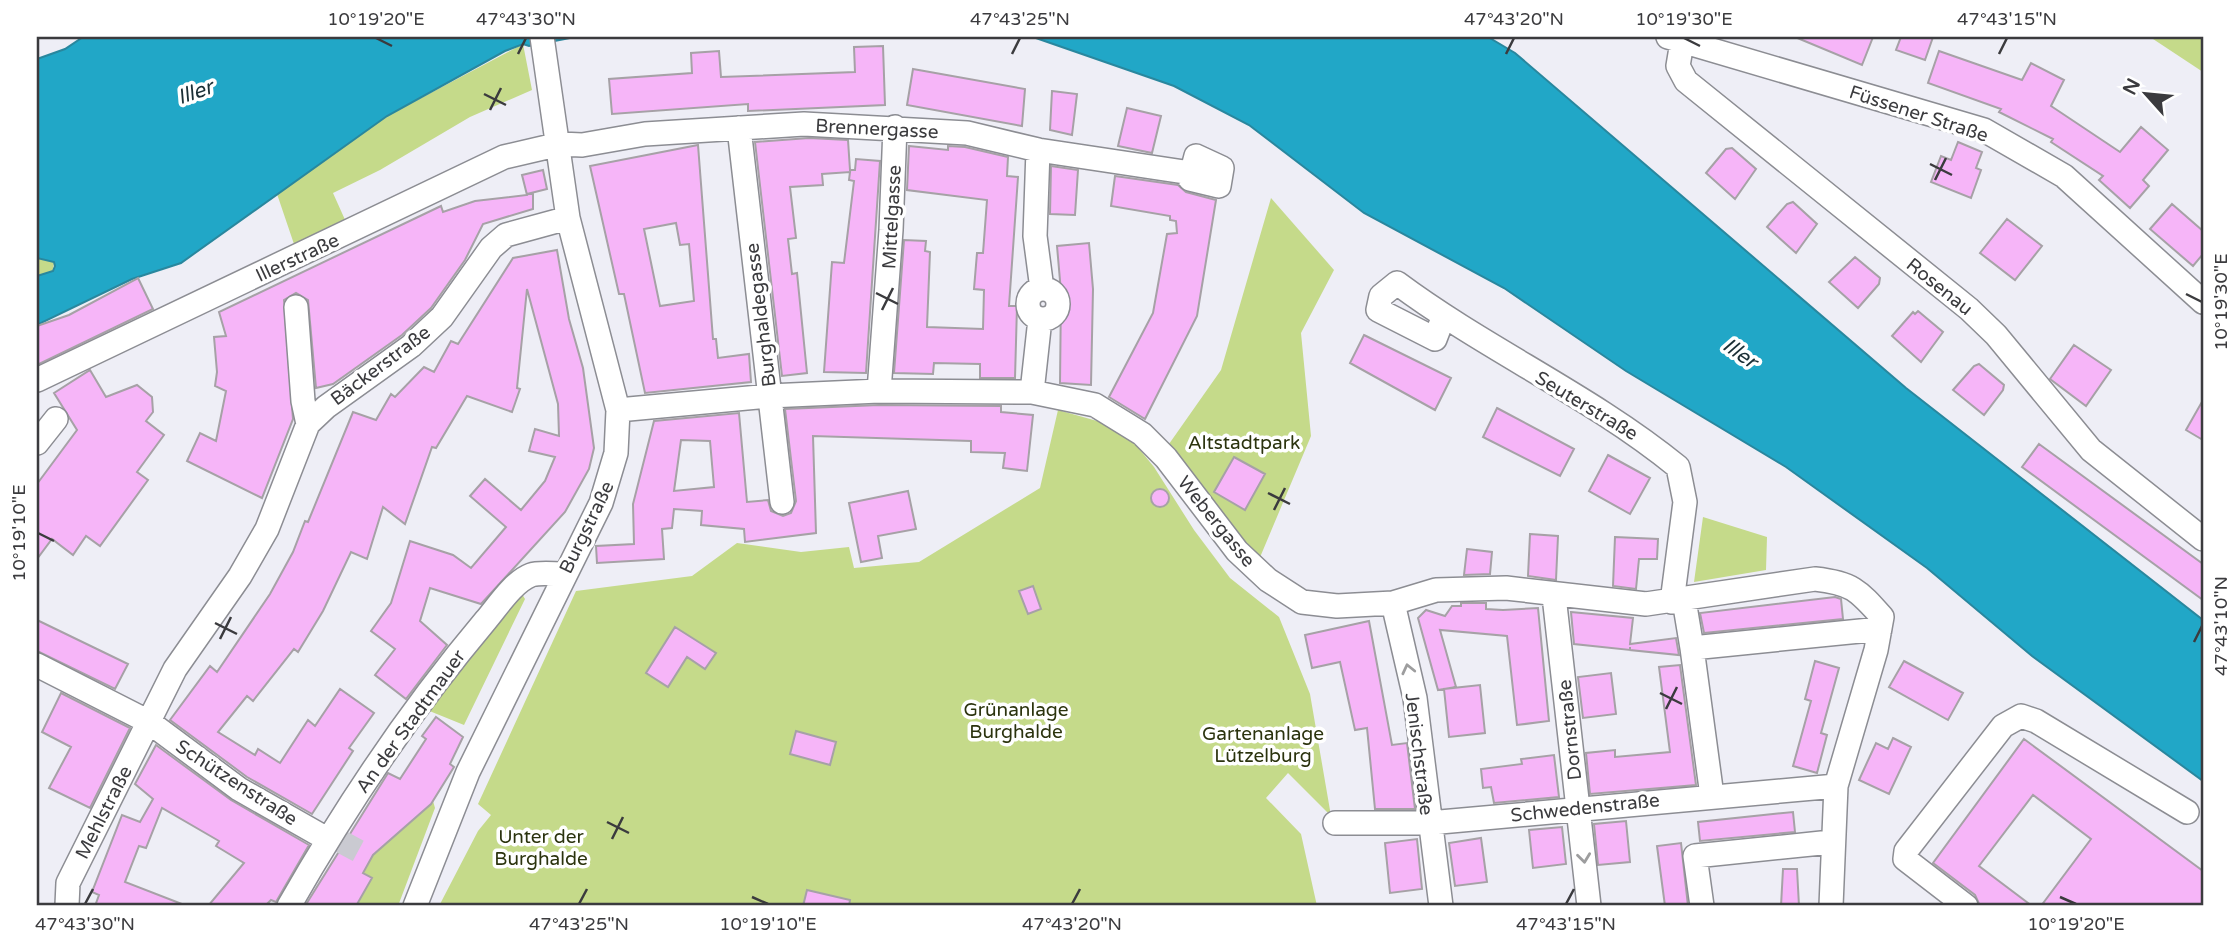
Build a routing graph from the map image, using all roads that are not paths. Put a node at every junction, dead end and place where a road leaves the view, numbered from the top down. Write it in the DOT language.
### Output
graph roads {
  1 [pos="1675,39"];
  2 [pos="543,40"];
  3 [pos="895,127"];
  4 [pos="739,128"];
  5 [pos="560,144"];
  6 [pos="1038,150"];
  7 [pos="1191,173"];
  8 [pos="568,218"];
  9 [pos="1381,296"];
  10 [pos="2203,302"];
  11 [pos="296,307"];
  12 [pos="37,380"];
  13 [pos="879,391"];
  14 [pos="1032,392"];
  15 [pos="769,396"];
  16 [pos="618,410"];
  17 [pos="56,419"];
  18 [pos="308,424"];
  19 [pos="37,443"];
  20 [pos="782,502"];
  21 [pos="267,529"];
  22 [pos="2203,539"];
  23 [pos="563,574"];
  24 [pos="1554,596"];
  25 [pos="1678,601"];
  26 [pos="1393,603"];
  27 [pos="1880,629"];
  28 [pos="1692,648"];
  29 [pos="37,664"];
  30 [pos="149,722"];
  31 [pos="1836,786"];
  32 [pos="1712,796"];
  33 [pos="1578,807"];
  34 [pos="2194,815"];
  35 [pos="1429,823"];
  36 [pos="1335,824"];
  37 [pos="331,838"];
  38 [pos="1831,842"];
  39 [pos="65,906"];
  40 [pos="289,906"];
  41 [pos="415,906"];
  42 [pos="1441,906"];
  43 [pos="1589,906"];
  44 [pos="1702,906"];
  45 [pos="1832,906"];
  46 [pos="1966,906"];
  1 -- 10 [label="street, Füssener Straße"];
  1 -- 22 [label="street, Rosenau"];
  2 -- 5 [label="street, Burgstraße"];
  3 -- 4 [label="street, Brennergasse"];
  3 -- 6 [label="street, Brennergasse"];
  3 -- 13 [label="street, Mittelgasse"];
  4 -- 5 [label="street, Brennergasse"];
  4 -- 15 [label="street, Burghaldegasse"];
  5 -- 8 [label="street, Burgstraße"];
  5 -- 12 [label="street, Illerstraße"];
  6 -- 7 [label="street, Brennergasse"];
  6 -- 14 [label="street"];
  8 -- 16 [label="street, Burgstraße"];
  8 -- 18 [label="street, Bäckerstraße"];
  9 -- 25 [label="street, Seuterstraße"];
  11 -- 18 [label="street"];
  13 -- 14 [label="street, Webergasse"];
  13 -- 15 [label="street, Webergasse"];
  14 -- 26 [label="street, Webergasse"];
  15 -- 16 [label="street, Webergasse"];
  15 -- 20 [label="street, Burghaldegasse"];
  16 -- 23 [label="street, Burgstraße"];
  17 -- 19 [label="street"];
  18 -- 21 [label="street, Bäckerstraße"];
  21 -- 30 [label="street, Mehlstraße"];
  23 -- 37 [label="street, An der Stadtmauer"];
  23 -- 41 [label="street, Burgstraße"];
  24 -- 25 [label="street, Webergasse"];
  24 -- 26 [label="street, Webergasse"];
  24 -- 33 [label="street, Dornstraße"];
  25 -- 27 [label="street, Webergasse"];
  25 -- 28 [label="street, Seuterstraße"];
  35 -- 26 [label="street, Jenischstraße, one-way"];
  27 -- 28 [label="street"];
  27 -- 31 [label="street"];
  28 -- 32 [label="street, Seuterstraße"];
  29 -- 30 [label="street, Schützenstraße"];
  30 -- 37 [label="street, Schützenstraße"];
  30 -- 39 [label="street, Mehlstraße"];
  31 -- 32 [label="street, Schwedenstraße"];
  31 -- 38 [label="street"];
  32 -- 33 [label="street, Schwedenstraße"];
  33 -- 35 [label="street, Schwedenstraße"];
  33 -- 43 [label="street, Dornstraße, one-way"];
  34 -- 46 [label="street"];
  35 -- 36 [label="street, Schwedenstraße"];
  35 -- 42 [label="street, Jenischstraße"];
  37 -- 40 [label="street, An der Stadtmauer"];
  38 -- 44 [label="street"];
  38 -- 45 [label="street"];
}
